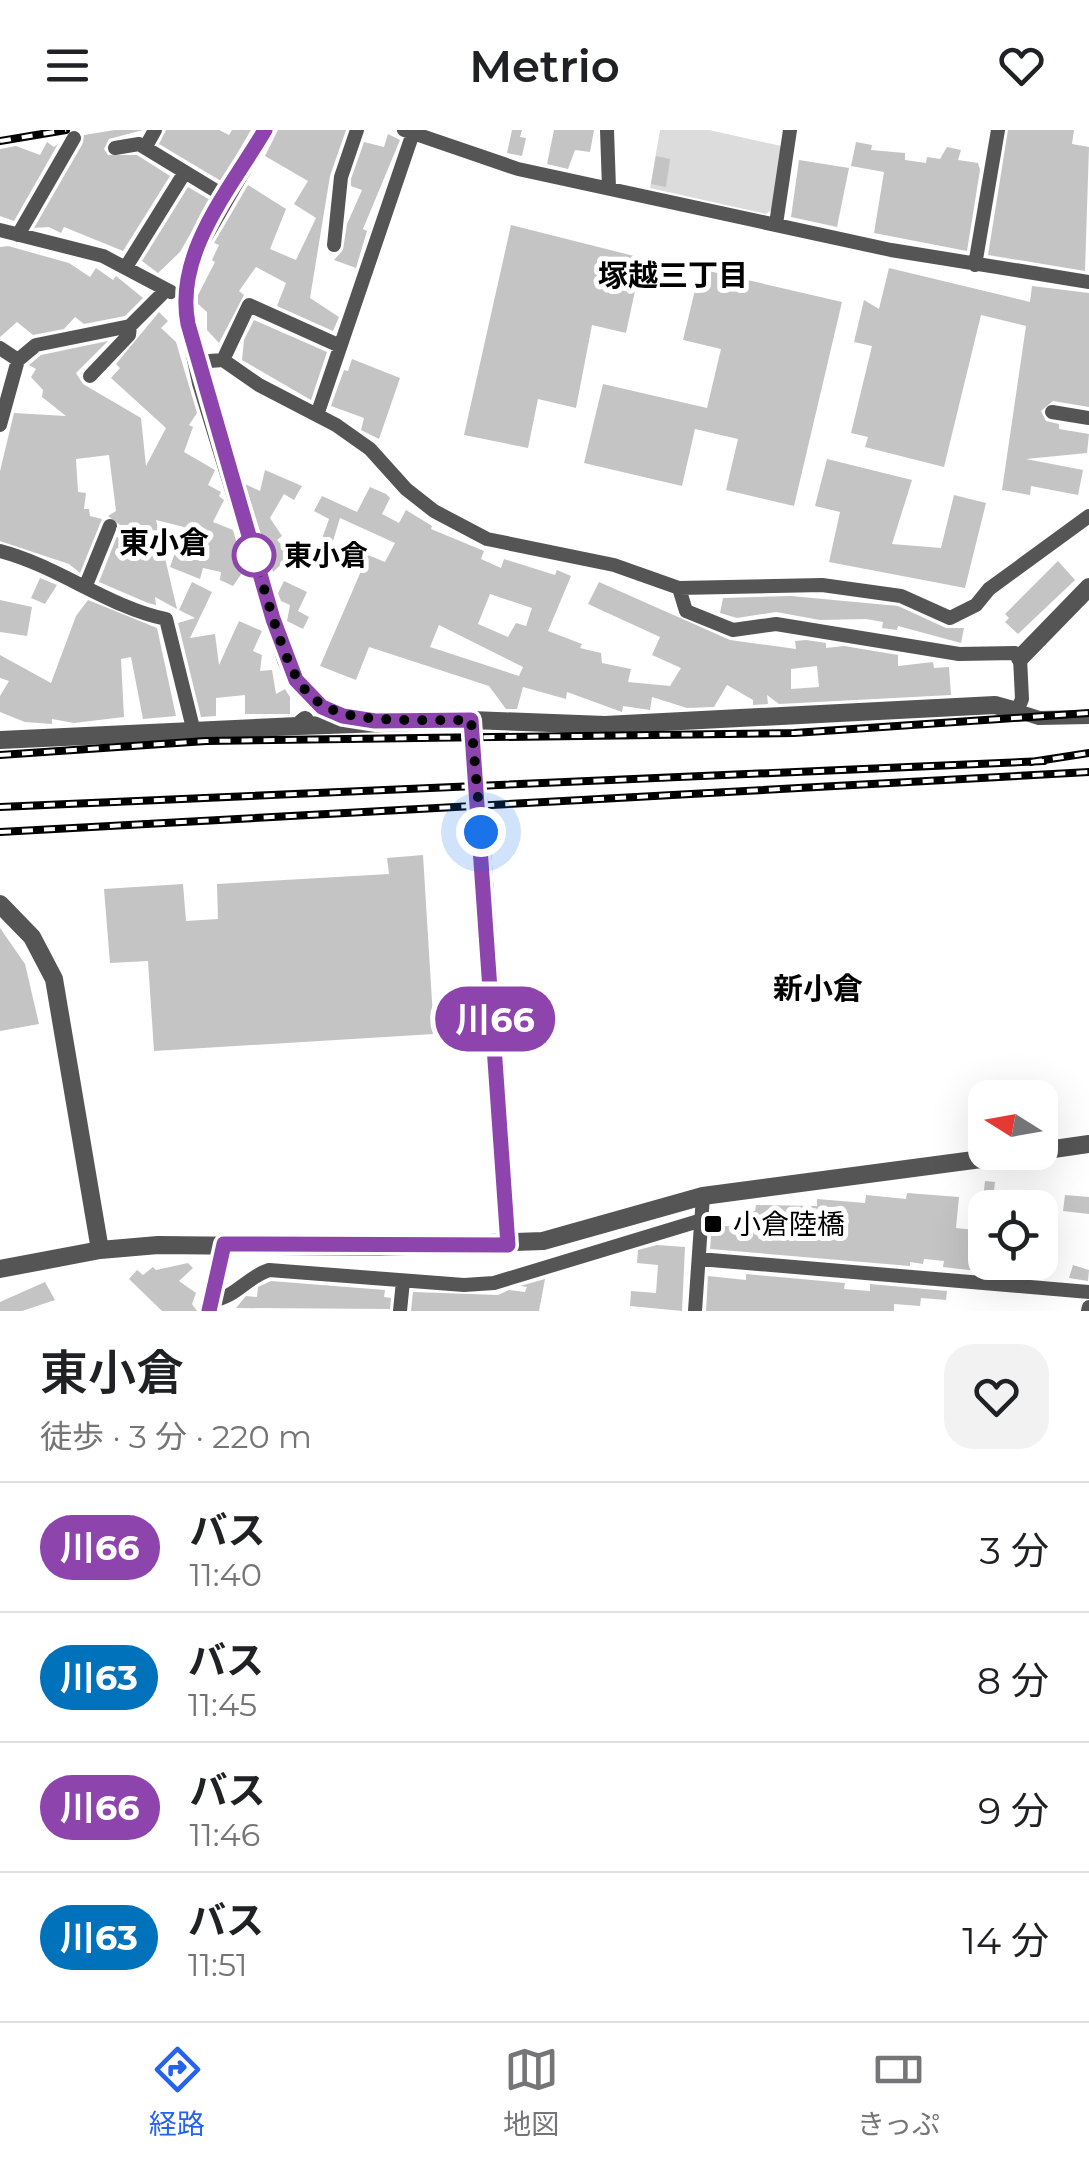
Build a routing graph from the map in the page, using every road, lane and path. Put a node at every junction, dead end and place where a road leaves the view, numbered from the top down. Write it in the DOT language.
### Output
graph roads {
  1 [pos="155,130"];
  2 [pos="265,130"];
  3 [pos="357,130"];
  4 [pos="607,130"];
  5 [pos="790,130"];
  6 [pos="998,130"];
  7 [pos="410,131"];
  8 [pos="74,138"];
  9 [pos="115,148"];
  10 [pos="145,148"];
  11 [pos="185,172"];
  12 [pos="608,188"];
  13 [pos="226,197"];
  14 [pos="776,224"];
  15 [pos="0,230"];
  16 [pos="18,235"];
  17 [pos="334,245"];
  18 [pos="975,265"];
  19 [pos="126,267"];
  20 [pos="1089,282"];
  21 [pos="184,291"];
  22 [pos="164,292"];
  23 [pos="130,326"];
  24 [pos="340,346"];
  25 [pos="0,348"];
  26 [pos="18,360"];
  27 [pos="223,360"];
  28 [pos="196,362"];
  29 [pos="90,376"];
  30 [pos="1052,412"];
  31 [pos="317,415"];
  32 [pos="1089,418"];
  33 [pos="0,424"];
  34 [pos="1089,516"];
  35 [pos="110,526"];
  36 [pos="0,551"];
  37 [pos="86,585"];
  38 [pos="1089,586"];
  39 [pos="679,588"];
  40 [pos="1020,658"];
  41 [pos="322,707"];
  42 [pos="1018,711"];
  43 [pos="1089,717"];
  44 [pos="471,720"];
  45 [pos="375,721"];
  46 [pos="298,726"];
  47 [pos="193,728"];
  48 [pos="0,740"];
  49 [pos="0,904"];
  50 [pos="1089,1144"];
  51 [pos="1058,1149"];
  52 [pos="968,1161"];
  53 [pos="703,1196"];
  54 [pos="702,1220"];
  55 [pos="224,1244"];
  56 [pos="508,1245"];
  57 [pos="100,1250"];
  58 [pos="700,1259"];
  59 [pos="0,1269"];
  60 [pos="403,1281"];
  61 [pos="1089,1292"];
  62 [pos="211,1306"];
  63 [pos="400,1311"];
  64 [pos="695,1311"];
  1 -- 10 [label="street"];
  2 -- 13 [label="street"];
  3 -- 17 [label="street"];
  4 -- 12 [label="street"];
  5 -- 14 [label="street"];
  6 -- 18 [label="street"];
  7 -- 12 [label="street"];
  7 -- 24 [label="street"];
  8 -- 16 [label="street"];
  9 -- 10 [label="street"];
  10 -- 11 [label="street"];
  11 -- 13 [label="street"];
  11 -- 19 [label="street"];
  12 -- 14 [label="street"];
  13 -- 21 [label="street"];
  14 -- 18 [label="street"];
  15 -- 16 [label="street"];
  16 -- 19 [label="street"];
  18 -- 20 [label="street"];
  19 -- 22 [label="street"];
  21 -- 22 [label="street"];
  21 -- 28 [label="street"];
  22 -- 23 [label="street"];
  23 -- 26 [label="street"];
  23 -- 29 [label="street"];
  24 -- 27 [label="street"];
  24 -- 31 [label="street"];
  25 -- 26 [label="street"];
  26 -- 33 [label="street"];
  27 -- 28 [label="street"];
  27 -- 31 [label="street"];
  28 -- 41 [label="street"];
  30 -- 32 [label="street"];
  31 -- 39 [label="street"];
  34 -- 39 [label="street"];
  35 -- 37 [label="street"];
  36 -- 37 [label="street"];
  37 -- 47 [label="street"];
  38 -- 40 [label="street"];
  39 -- 40 [label="street"];
  40 -- 42 [label="street"];
  41 -- 45 [label="street"];
  41 -- 46 [label="street"];
  42 -- 43 [label="street"];
  42 -- 44 [label="street"];
  44 -- 45 [label="street"];
  44 -- 56 [label="street, bridge"];
  45 -- 46 [label="street"];
  46 -- 47 [label="street"];
  47 -- 48 [label="street"];
  49 -- 57 [label="street"];
  50 -- 51 [label="street"];
  52 -- 53 [label="street"];
  53 -- 54 [label="street"];
  53 -- 56 [label="street"];
  54 -- 58 [label="street"];
  54 -- 60 [label="street"];
  55 -- 56 [label="street"];
  55 -- 57 [label="street"];
  55 -- 62 [label="street"];
  57 -- 59 [label="street"];
  58 -- 61 [label="street"];
  58 -- 64 [label="street"];
  60 -- 62 [label="street"];
  60 -- 63 [label="street"];
}
